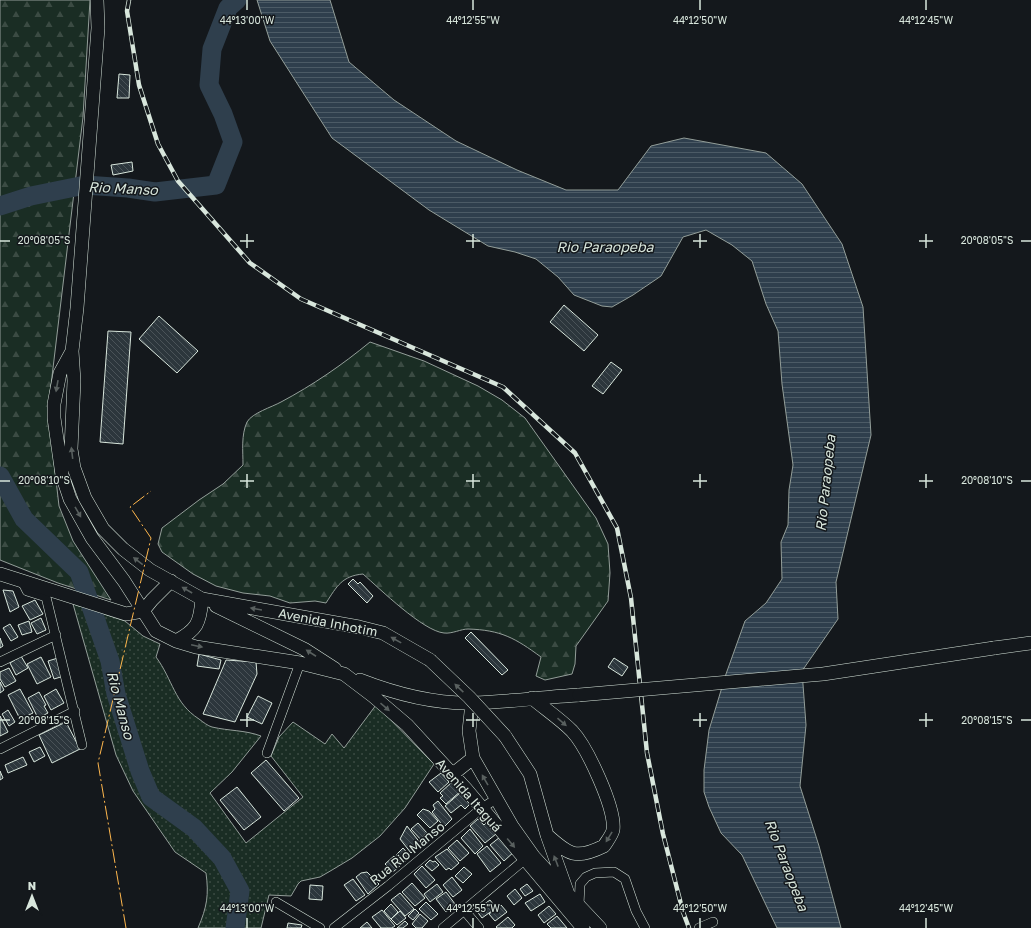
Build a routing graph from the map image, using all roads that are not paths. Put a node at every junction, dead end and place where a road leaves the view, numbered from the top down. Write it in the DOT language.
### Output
graph roads {
  1 [pos="97,0"];
  2 [pos="72,351"];
  3 [pos="0,574"];
  4 [pos="22,581"];
  5 [pos="171,581"];
  6 [pos="202,599"];
  7 [pos="143,612"];
  8 [pos="56,635"];
  9 [pos="176,641"];
  10 [pos="1031,643"];
  11 [pos="0,662"];
  12 [pos="300,664"];
  13 [pos="344,674"];
  14 [pos="532,698"];
  15 [pos="472,703"];
  16 [pos="75,711"];
  17 [pos="82,745"];
  18 [pos="0,749"];
  19 [pos="267,753"];
  20 [pos="473,758"];
  21 [pos="452,774"];
  22 [pos="496,799"];
  23 [pos="482,808"];
  24 [pos="546,836"];
  25 [pos="528,856"];
  26 [pos="568,894"];
  27 [pos="276,902"];
  28 [pos="579,905"];
  29 [pos="464,910"];
  30 [pos="713,922"];
  31 [pos="451,925"];
  32 [pos="320,928"];
  33 [pos="334,928"];
  34 [pos="443,928"];
  35 [pos="479,928"];
  36 [pos="583,928"];
  37 [pos="600,928"];
  38 [pos="645,928"];
  39 [pos="699,928"];
  1 -- 2 [label="main road, Avenida Inhotim"];
  5 -- 2 [label="main road, Avenida Inhotim, one-way"];
  2 -- 7 [label="main road, Avenida Inhotim, one-way"];
  3 -- 4 [label="main road"];
  4 -- 7 [label="main road"];
  4 -- 8 [label="street"];
  6 -- 5 [label="main road, Avenida Inhotim, one-way"];
  5 -- 7 [label="main road"];
  6 -- 9 [label="main road"];
  13 -- 6 [label="main road, one-way"];
  24 -- 6 [label="main road, Avenida Inhotim, one-way, bridge"];
  7 -- 9 [label="main road, Avenida Inhotim"];
  8 -- 11 [label="street"];
  8 -- 16 [label="street"];
  9 -- 12 [label="main road, Avenida Inhotim, one-way"];
  10 -- 14 [label="main road, bridge"];
  12 -- 13 [label="main road, Avenida Inhotim"];
  12 -- 19 [label="street"];
  13 -- 15 [label="main road"];
  13 -- 21 [label="main road, Avenida Itaguá, one-way"];
  14 -- 15 [label="main road"];
  14 -- 24 [label="main road, one-way"];
  15 -- 20 [label="main road"];
  16 -- 17 [label="street"];
  16 -- 18 [label="street"];
  20 -- 21 [label="main road"];
  22 -- 20 [label="main road, one-way"];
  21 -- 23 [label="main road, Avenida Itaguá"];
  22 -- 23 [label="street, Rua Rio Manso"];
  22 -- 25 [label="main road"];
  23 -- 25 [label="main road, Avenida Itaguá, one-way"];
  23 -- 33 [label="street, Rua Rio Manso"];
  26 -- 24 [label="main road, Avenida Inhotim, one-way"];
  25 -- 26 [label="main road"];
  25 -- 29 [label="street"];
  25 -- 36 [label="main road, Avenida Itaguá"];
  26 -- 28 [label="main road, Avenida Inhotim"];
  27 -- 32 [label="street"];
  28 -- 37 [label="main road, Avenida Inhotim"];
  28 -- 38 [label="street"];
  29 -- 31 [label="street"];
  29 -- 35 [label="street"];
  30 -- 39 [label="street"];
  31 -- 34 [label="street"];
}
